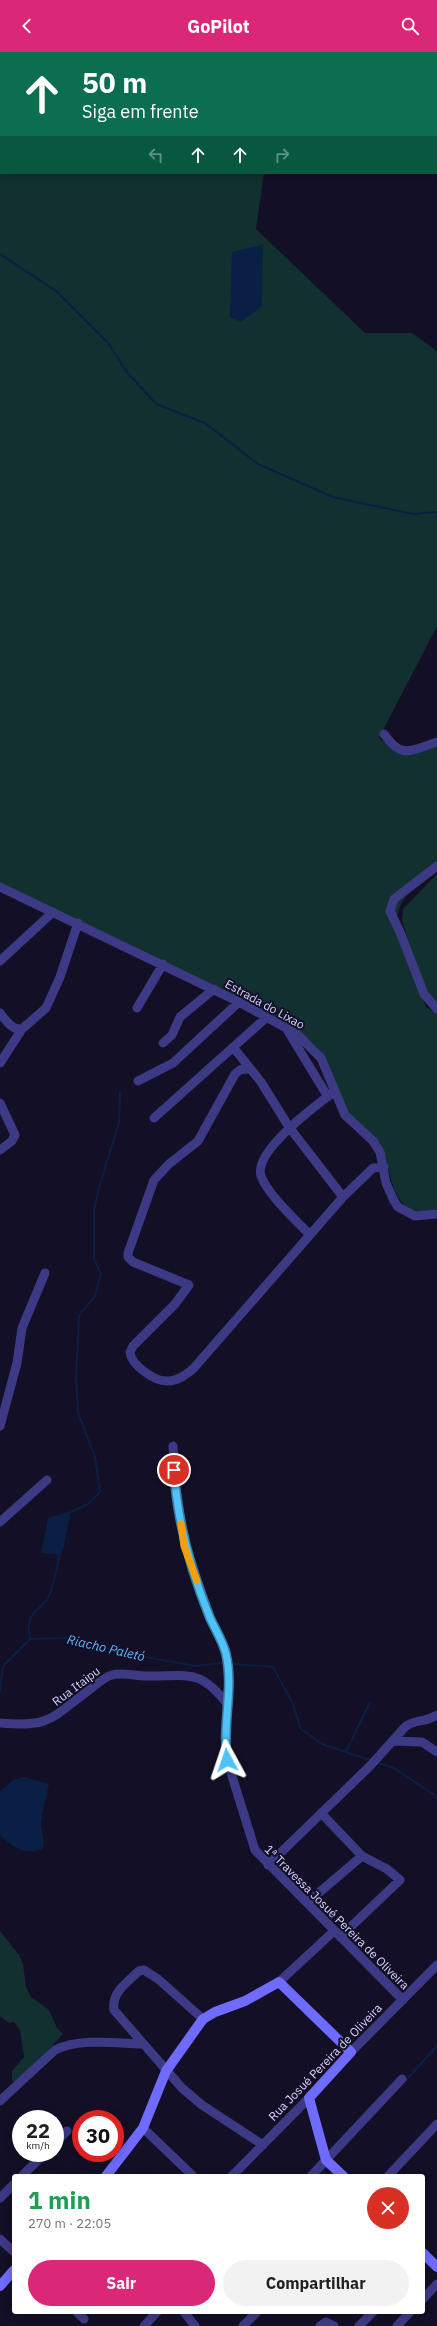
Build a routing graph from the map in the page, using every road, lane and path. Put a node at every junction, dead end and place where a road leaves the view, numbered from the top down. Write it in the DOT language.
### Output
graph roads {
  1 [pos="384,734"];
  2 [pos="437,742"];
  3 [pos="437,866"];
  4 [pos="0,887"];
  5 [pos="53,912"];
  6 [pos="78,923"];
  7 [pos="0,961"];
  8 [pos="163,964"];
  9 [pos="214,989"];
  10 [pos="239,1002"];
  11 [pos="137,1008"];
  12 [pos="437,1009"];
  13 [pos="0,1013"];
  14 [pos="267,1017"];
  15 [pos="284,1025"];
  16 [pos="22,1029"];
  17 [pos="163,1043"];
  18 [pos="233,1047"];
  19 [pos="0,1063"];
  20 [pos="250,1068"];
  21 [pos="138,1081"];
  22 [pos="335,1091"];
  23 [pos="328,1097"];
  24 [pos="0,1103"];
  25 [pos="154,1118"];
  26 [pos="289,1127"];
  27 [pos="0,1150"];
  28 [pos="384,1167"];
  29 [pos="343,1197"];
  30 [pos="437,1214"];
  31 [pos="310,1235"];
  32 [pos="45,1273"];
  33 [pos="0,1426"];
  34 [pos="173,1446"];
  35 [pos="47,1480"];
  36 [pos="0,1522"];
  37 [pos="228,1705"];
  38 [pos="437,1715"];
  39 [pos="0,1723"];
  40 [pos="392,1741"];
  41 [pos="437,1752"];
  42 [pos="321,1813"];
  43 [pos="362,1856"];
  44 [pos="268,1865"];
  45 [pos="308,1902"];
  46 [pos="337,1934"];
  47 [pos="437,1965"];
  48 [pos="279,1982"];
  49 [pos="403,2000"];
  50 [pos="203,2020"];
  51 [pos="141,2044"];
  52 [pos="351,2052"];
  53 [pos="166,2072"];
  54 [pos="402,2079"];
  55 [pos="309,2098"];
  56 [pos="0,2101"];
  57 [pos="437,2124"];
  58 [pos="143,2128"];
  59 [pos="67,2132"];
  60 [pos="64,2135"];
  61 [pos="263,2145"];
  62 [pos="326,2160"];
  63 [pos="36,2162"];
  64 [pos="24,2174"];
  65 [pos="108,2174"];
  66 [pos="187,2174"];
  67 [pos="234,2174"];
  68 [pos="313,2174"];
  69 [pos="341,2174"];
  70 [pos="390,2174"];
  71 [pos="12,2186"];
  72 [pos="0,2198"];
  73 [pos="0,2239"];
  74 [pos="12,2250"];
  75 [pos="425,2257"];
  76 [pos="437,2267"];
  77 [pos="12,2272"];
  78 [pos="437,2284"];
  79 [pos="0,2286"];
  80 [pos="425,2297"];
  81 [pos="155,2314"];
  82 [pos="186,2314"];
  83 [pos="255,2314"];
  84 [pos="371,2314"];
  85 [pos="408,2314"];
  86 [pos="144,2326"];
  87 [pos="195,2326"];
  88 [pos="243,2326"];
  89 [pos="320,2326"];
  90 [pos="334,2326"];
  91 [pos="359,2326"];
  92 [pos="397,2326"];
  1 -- 2 [label="street"];
  3 -- 12 [label="street"];
  4 -- 5 [label="street, Estrada do Lixao"];
  5 -- 6 [label="street, Estrada do Lixao"];
  5 -- 7 [label="street"];
  6 -- 8 [label="street, Estrada do Lixao"];
  6 -- 16 [label="street"];
  8 -- 9 [label="street, Estrada do Lixao"];
  8 -- 11 [label="street"];
  9 -- 10 [label="street, Estrada do Lixao"];
  9 -- 17 [label="street"];
  10 -- 14 [label="street, Estrada do Lixao"];
  10 -- 21 [label="street"];
  13 -- 16 [label="street"];
  14 -- 15 [label="street, Estrada do Lixao"];
  14 -- 18 [label="street"];
  15 -- 22 [label="street, Estrada do Lixao"];
  15 -- 23 [label="street"];
  16 -- 19 [label="street"];
  18 -- 20 [label="street"];
  18 -- 25 [label="street"];
  20 -- 26 [label="street"];
  20 -- 31 [label="street"];
  22 -- 23 [label="street"];
  22 -- 28 [label="street, Estrada do Lixao"];
  23 -- 26 [label="street"];
  24 -- 27 [label="street"];
  26 -- 29 [label="street"];
  26 -- 31 [label="street"];
  28 -- 29 [label="street"];
  28 -- 30 [label="street, Estrada do Lixao"];
  29 -- 31 [label="street"];
  32 -- 33 [label="street"];
  34 -- 37 [label="street"];
  35 -- 36 [label="street"];
  37 -- 39 [label="street, Rua Itaipu"];
  37 -- 44 [label="street, 1ª Travessa Josué Pereira de Oliveira"];
  38 -- 40 [label="street"];
  40 -- 41 [label="street"];
  40 -- 42 [label="street"];
  42 -- 43 [label="street"];
  42 -- 44 [label="street"];
  43 -- 45 [label="street"];
  43 -- 46 [label="street"];
  44 -- 45 [label="street, 1ª Travessa Josué Pereira de Oliveira"];
  45 -- 46 [label="street, 1ª Travessa Josué Pereira de Oliveira"];
  46 -- 48 [label="street"];
  46 -- 49 [label="street, 1ª Travessa Josué Pereira de Oliveira"];
  47 -- 49 [label="street, Rua Josué Pereira de Oliveira"];
  48 -- 50 [label="street"];
  48 -- 52 [label="street"];
  49 -- 52 [label="street, Rua Josué Pereira de Oliveira"];
  50 -- 51 [label="street"];
  50 -- 53 [label="street"];
  51 -- 53 [label="street"];
  51 -- 56 [label="street"];
  52 -- 55 [label="street, Rua Josué Pereira de Oliveira"];
  53 -- 58 [label="street"];
  53 -- 61 [label="street"];
  54 -- 62 [label="street"];
  55 -- 61 [label="street, Rua Josué Pereira de Oliveira"];
  55 -- 62 [label="street"];
  57 -- 70 [label="street"];
  58 -- 65 [label="street"];
  58 -- 66 [label="street"];
  59 -- 60 [label="street"];
  61 -- 67 [label="street, Rua Josué Pereira de Oliveira"];
  62 -- 68 [label="street"];
  62 -- 69 [label="street"];
  63 -- 64 [label="street"];
  71 -- 72 [label="street"];
  73 -- 74 [label="street"];
  75 -- 76 [label="street"];
  77 -- 79 [label="street"];
  78 -- 80 [label="street"];
  81 -- 86 [label="street"];
  82 -- 87 [label="street"];
  83 -- 88 [label="street"];
  84 -- 91 [label="street"];
  85 -- 92 [label="street"];
  89 -- 90 [label="street"];
}
